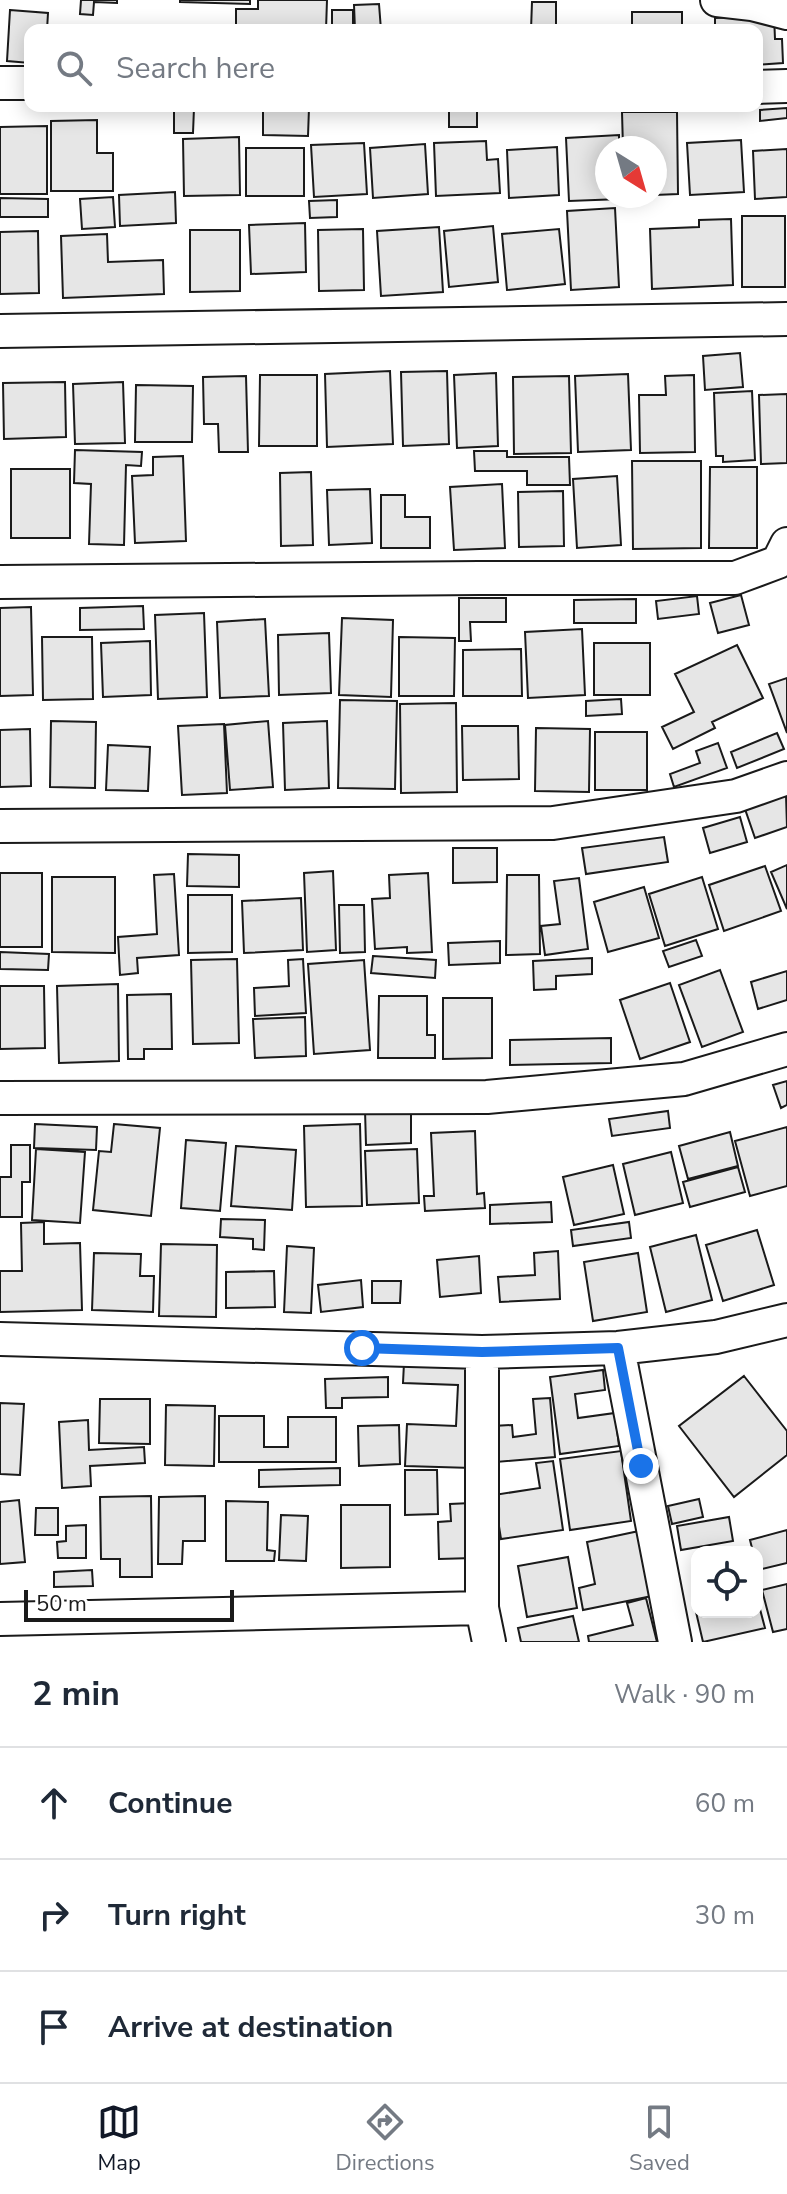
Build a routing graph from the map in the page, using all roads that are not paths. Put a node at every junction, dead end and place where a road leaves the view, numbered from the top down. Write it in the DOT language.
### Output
graph roads {
  1 [pos="717,0"];
  2 [pos="787,13"];
  3 [pos="0,83"];
  4 [pos="24,83"];
  5 [pos="787,86"];
  6 [pos="763,87"];
  7 [pos="787,319"];
  8 [pos="0,331"];
  9 [pos="787,544"];
  10 [pos="0,582"];
  11 [pos="787,778"];
  12 [pos="0,826"];
  13 [pos="787,1049"];
  14 [pos="0,1098"];
  15 [pos="787,1320"];
  16 [pos="0,1339"];
  17 [pos="618,1348"];
  18 [pos="482,1352"];
  19 [pos="482,1608"];
  20 [pos="0,1619"];
  21 [pos="489,1642"];
  22 [pos="675,1642"];
  1 -- 2 [label="street"];
  3 -- 4 [label="street"];
  5 -- 6 [label="street"];
  7 -- 8 [label="street"];
  9 -- 10 [label="street"];
  11 -- 12 [label="street"];
  13 -- 14 [label="street"];
  15 -- 17 [label="street"];
  16 -- 18 [label="street"];
  17 -- 18 [label="street"];
  17 -- 22 [label="street"];
  18 -- 19 [label="street"];
  19 -- 20 [label="street"];
  19 -- 21 [label="street"];
}
